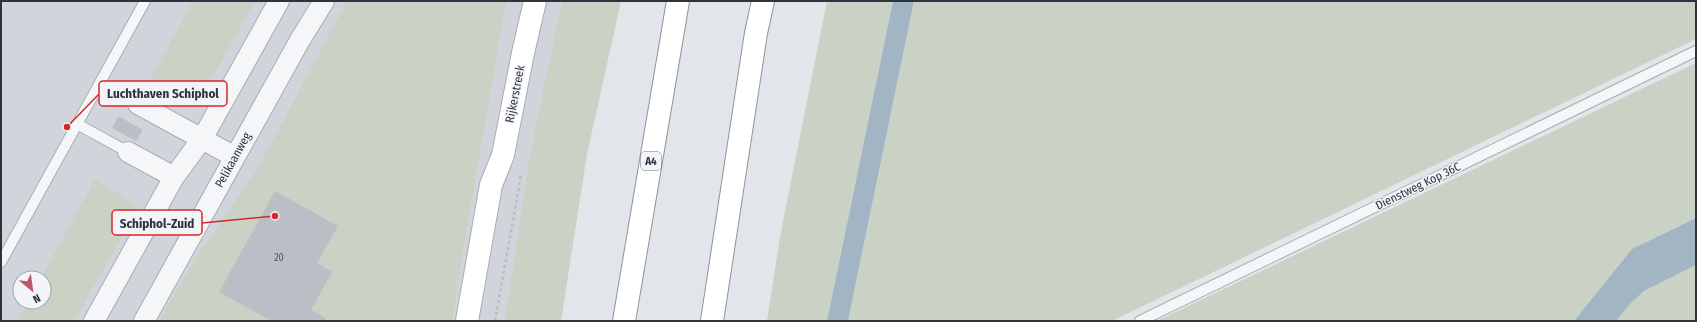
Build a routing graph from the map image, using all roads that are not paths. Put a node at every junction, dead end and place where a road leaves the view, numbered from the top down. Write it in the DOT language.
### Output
graph roads {
  1 [pos="145,1"];
  2 [pos="279,1"];
  3 [pos="324,1"];
  4 [pos="520,1"];
  5 [pos="535,1"];
  6 [pos="678,1"];
  7 [pos="763,1"];
  8 [pos="1696,51"];
  9 [pos="100,83"];
  10 [pos="138,104"];
  11 [pos="77,124"];
  12 [pos="202,139"];
  13 [pos="128,152"];
  14 [pos="235,157"];
  15 [pos="174,177"];
  16 [pos="491,185"];
  17 [pos="1,262"];
  18 [pos="94,321"];
  19 [pos="144,321"];
  20 [pos="467,321"];
  21 [pos="624,321"];
  22 [pos="712,321"];
  23 [pos="1140,321"];
  1 -- 9 [label="lane"];
  2 -- 12 [label="street"];
  3 -- 14 [label="street, Pelikaanweg"];
  4 -- 16 [label="main road, Rijkerstreek"];
  5 -- 16 [label="main road, Rijkerstreek"];
  6 -- 21 [label="main road, A4"];
  7 -- 22 [label="main road"];
  8 -- 23 [label="lane, Dienstweg Kop 36C"];
  9 -- 10 [label="lane"];
  9 -- 11 [label="lane"];
  10 -- 12 [label="street"];
  11 -- 13 [label="lane"];
  11 -- 17 [label="lane"];
  12 -- 14 [label="street"];
  12 -- 15 [label="street"];
  13 -- 15 [label="street"];
  14 -- 19 [label="street, Pelikaanweg"];
  15 -- 18 [label="street"];
  16 -- 20 [label="main road, Rijkerstreek"];
}
